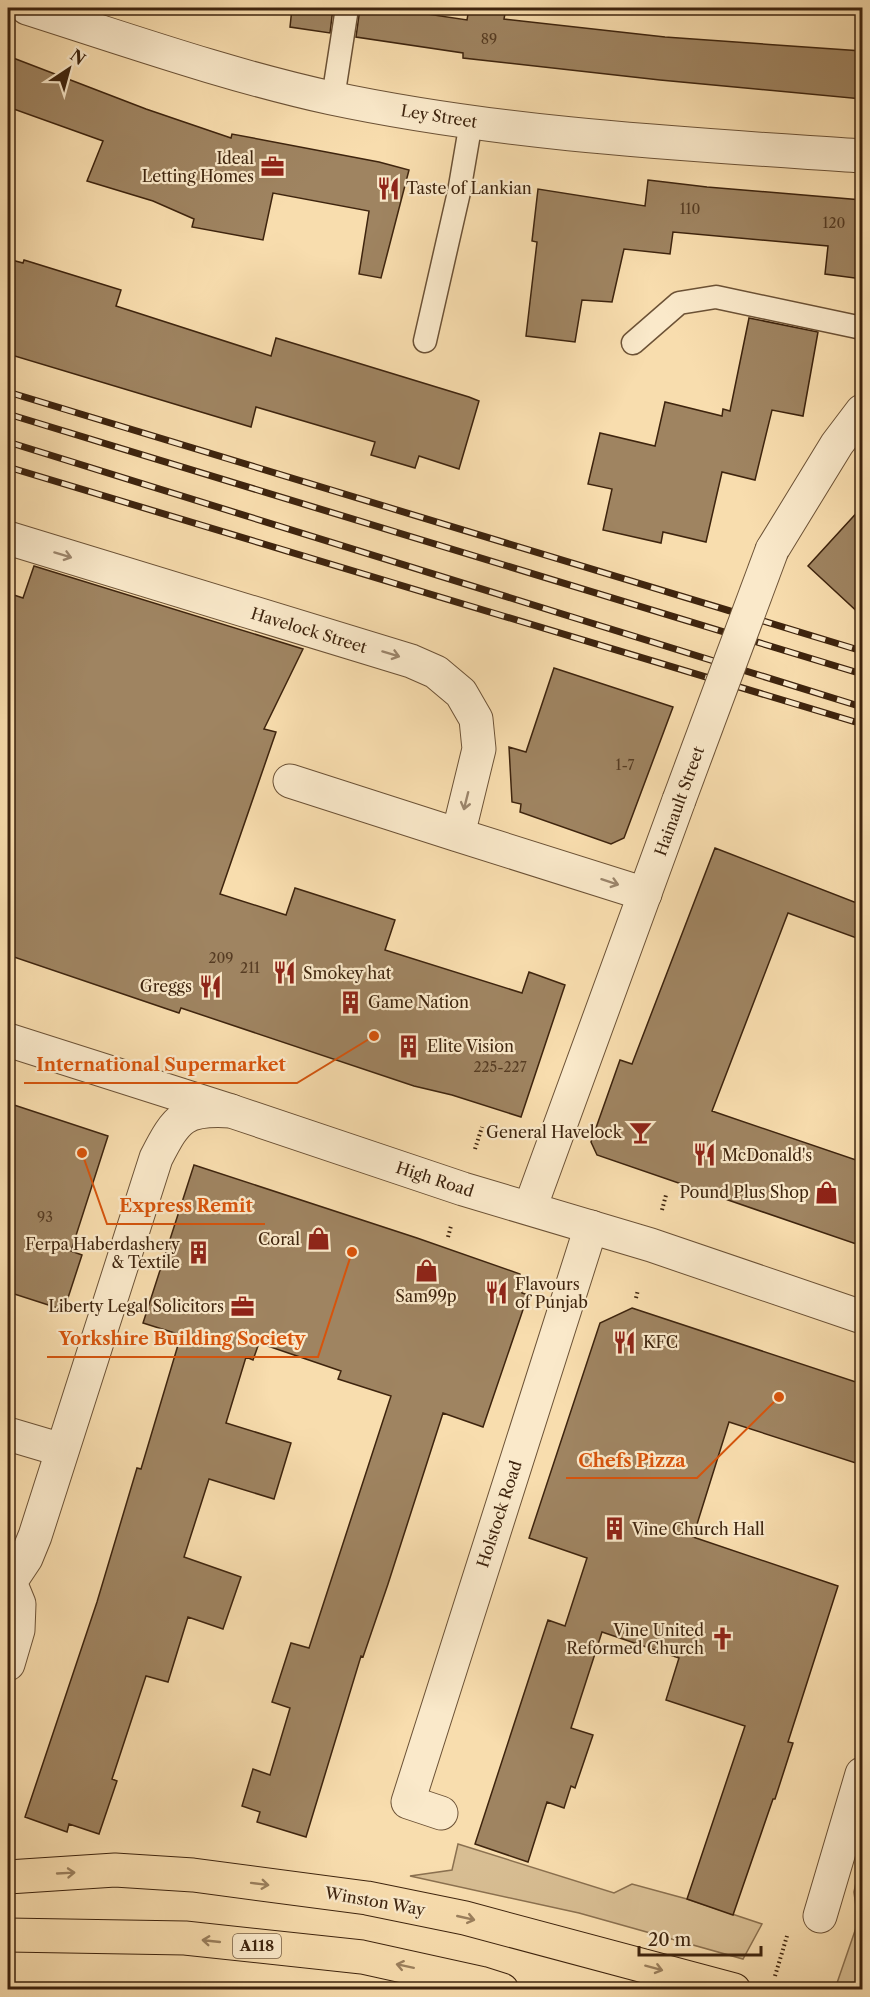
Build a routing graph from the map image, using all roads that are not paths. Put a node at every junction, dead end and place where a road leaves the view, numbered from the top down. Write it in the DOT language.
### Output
graph roads {
  1 [pos="27,8"];
  2 [pos="346,8"];
  3 [pos="333,98"];
  4 [pos="471,122"];
  5 [pos="862,156"];
  6 [pos="862,328"];
  7 [pos="425,341"];
  8 [pos="633,343"];
  9 [pos="862,411"];
  10 [pos="8,538"];
  11 [pos="290,781"];
  12 [pos="458,835"];
  13 [pos="645,894"];
  14 [pos="8,1040"];
  15 [pos="231,1111"];
  16 [pos="530,1208"];
  17 [pos="591,1227"];
  18 [pos="862,1317"];
  19 [pos="8,1434"];
  20 [pos="62,1450"];
  21 [pos="9,1584"];
  22 [pos="8,1664"];
  23 [pos="862,1774"];
  24 [pos="441,1813"];
  25 [pos="8,1877"];
  26 [pos="820,1916"];
  27 [pos="8,1935"];
  28 [pos="502,1989"];
  29 [pos="734,1989"];
  1 -- 3 [label="street, Ley Street"];
  2 -- 3 [label="lane"];
  3 -- 4 [label="street, Ley Street"];
  4 -- 5 [label="street, Ley Street"];
  4 -- 7 [label="lane"];
  6 -- 8 [label="lane"];
  9 -- 13 [label="street, Hainault Street, bridge"];
  10 -- 12 [label="street, Havelock Street, one-way"];
  11 -- 12 [label="street"];
  12 -- 13 [label="street, one-way"];
  13 -- 16 [label="street, Hainault Street"];
  14 -- 15 [label="street, High Road"];
  15 -- 16 [label="street, High Road"];
  15 -- 20 [label="street"];
  16 -- 17 [label="street, High Road"];
  17 -- 18 [label="street, High Road"];
  17 -- 24 [label="street, Holstock Road"];
  19 -- 20 [label="street"];
  20 -- 21 [label="street"];
  21 -- 22 [label="street"];
  23 -- 26 [label="street"];
  25 -- 29 [label="main road, Winston Way, one-way"];
  28 -- 27 [label="main road, A118, one-way"];
}
